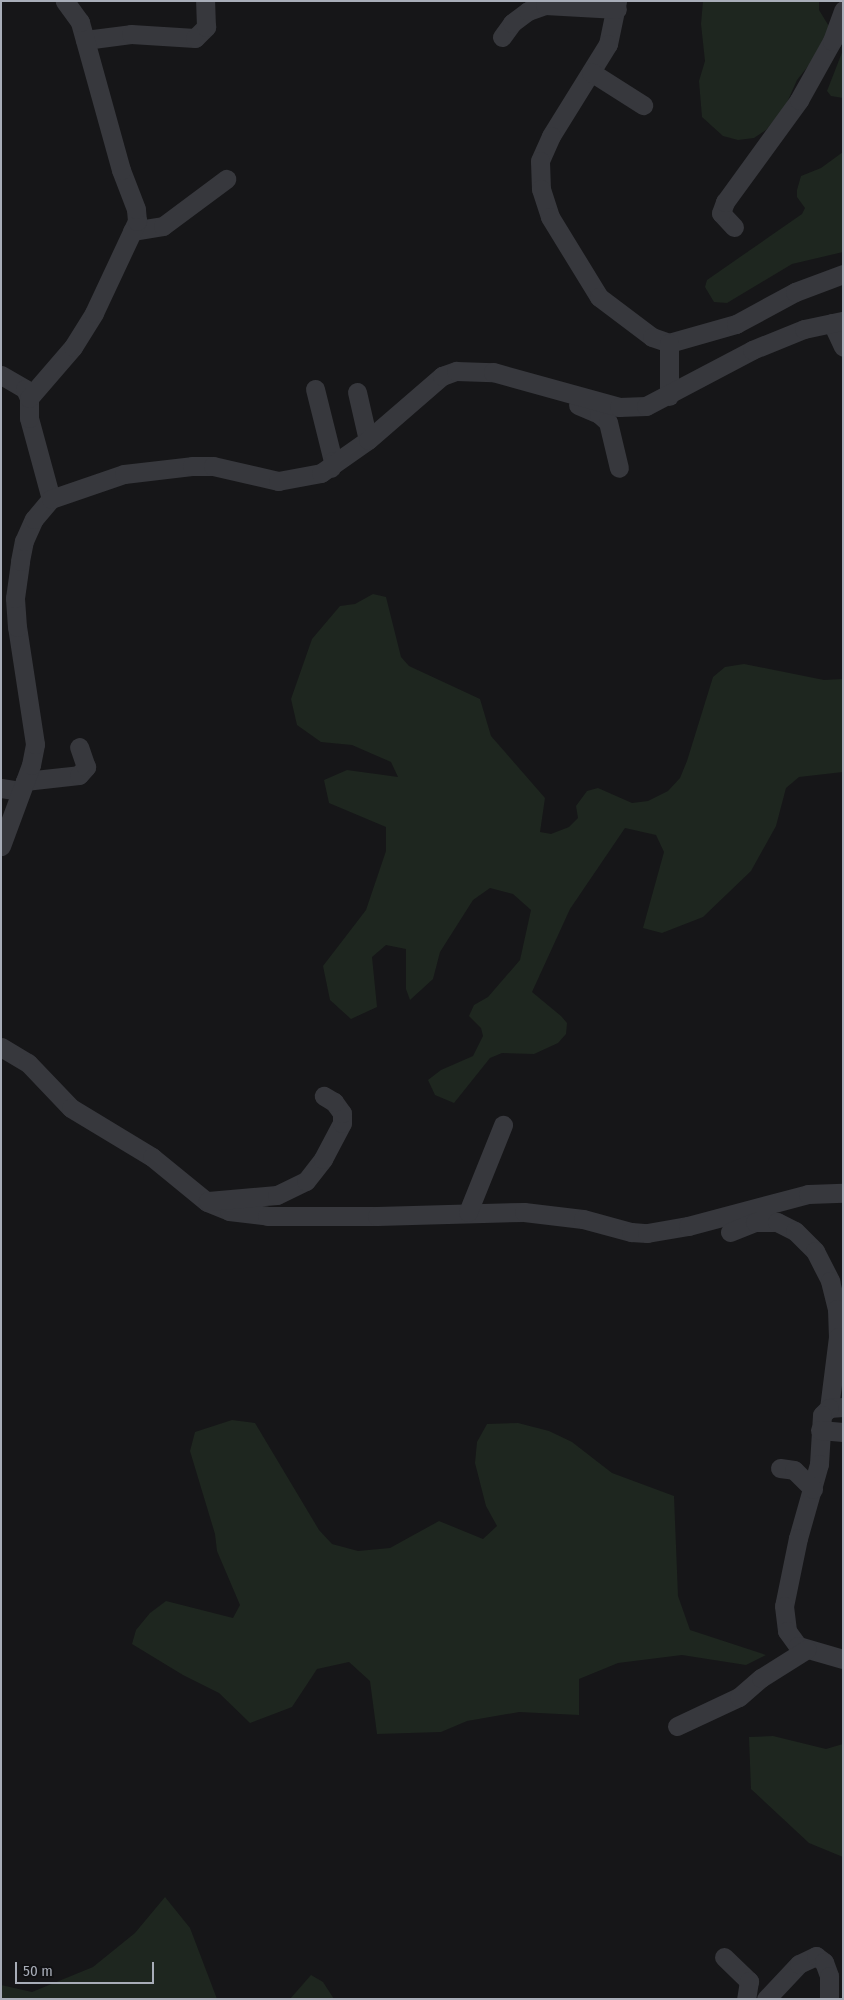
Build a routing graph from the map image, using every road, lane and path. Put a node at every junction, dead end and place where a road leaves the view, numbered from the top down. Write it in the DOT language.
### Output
graph roads {
  1 [pos="65,1"];
  2 [pos="205,1"];
  3 [pos="617,5"];
  4 [pos="843,10"];
  5 [pos="502,37"];
  6 [pos="84,40"];
  7 [pos="591,72"];
  8 [pos="642,105"];
  9 [pos="226,179"];
  10 [pos="734,227"];
  11 [pos="132,231"];
  12 [pos="843,274"];
  13 [pos="837,322"];
  14 [pos="669,343"];
  15 [pos="843,347"];
  16 [pos="1,375"];
  17 [pos="525,381"];
  18 [pos="315,389"];
  19 [pos="358,392"];
  20 [pos="669,396"];
  21 [pos="29,398"];
  22 [pos="368,440"];
  23 [pos="331,468"];
  24 [pos="619,468"];
  25 [pos="50,499"];
  26 [pos="79,747"];
  27 [pos="23,786"];
  28 [pos="1,788"];
  29 [pos="1,846"];
  30 [pos="1,1047"];
  31 [pos="324,1096"];
  32 [pos="503,1124"];
  33 [pos="843,1193"];
  34 [pos="207,1202"];
  35 [pos="468,1212"];
  36 [pos="730,1232"];
  37 [pos="840,1307"];
  38 [pos="836,1407"];
  39 [pos="820,1430"];
  40 [pos="843,1432"];
  41 [pos="780,1468"];
  42 [pos="813,1489"];
  43 [pos="807,1649"];
  44 [pos="843,1659"];
  45 [pos="677,1726"];
  46 [pos="724,1957"];
  47 [pos="746,1999"];
  48 [pos="766,1999"];
  49 [pos="829,1999"];
  1 -- 6 [label="street"];
  2 -- 6 [label="street"];
  3 -- 5 [label="street"];
  3 -- 7 [label="street"];
  4 -- 10 [label="street"];
  6 -- 11 [label="street"];
  7 -- 8 [label="street"];
  7 -- 14 [label="street"];
  9 -- 11 [label="street"];
  11 -- 21 [label="street"];
  12 -- 14 [label="street"];
  13 -- 15 [label="street"];
  13 -- 20 [label="street"];
  14 -- 20 [label="street"];
  16 -- 21 [label="street"];
  17 -- 20 [label="street"];
  17 -- 22 [label="street"];
  17 -- 24 [label="street"];
  18 -- 23 [label="street"];
  19 -- 22 [label="street"];
  21 -- 25 [label="street"];
  22 -- 23 [label="street"];
  23 -- 25 [label="street"];
  25 -- 27 [label="street"];
  26 -- 27 [label="street"];
  27 -- 28 [label="street"];
  27 -- 29 [label="street"];
  30 -- 34 [label="street"];
  31 -- 34 [label="street"];
  32 -- 35 [label="street"];
  33 -- 35 [label="street"];
  34 -- 35 [label="street"];
  36 -- 37 [label="street"];
  37 -- 38 [label="street"];
  38 -- 39 [label="street"];
  39 -- 40 [label="street"];
  39 -- 42 [label="street"];
  41 -- 42 [label="street"];
  42 -- 43 [label="street"];
  43 -- 44 [label="street"];
  43 -- 45 [label="street"];
  46 -- 47 [label="street"];
  48 -- 49 [label="street"];
}
